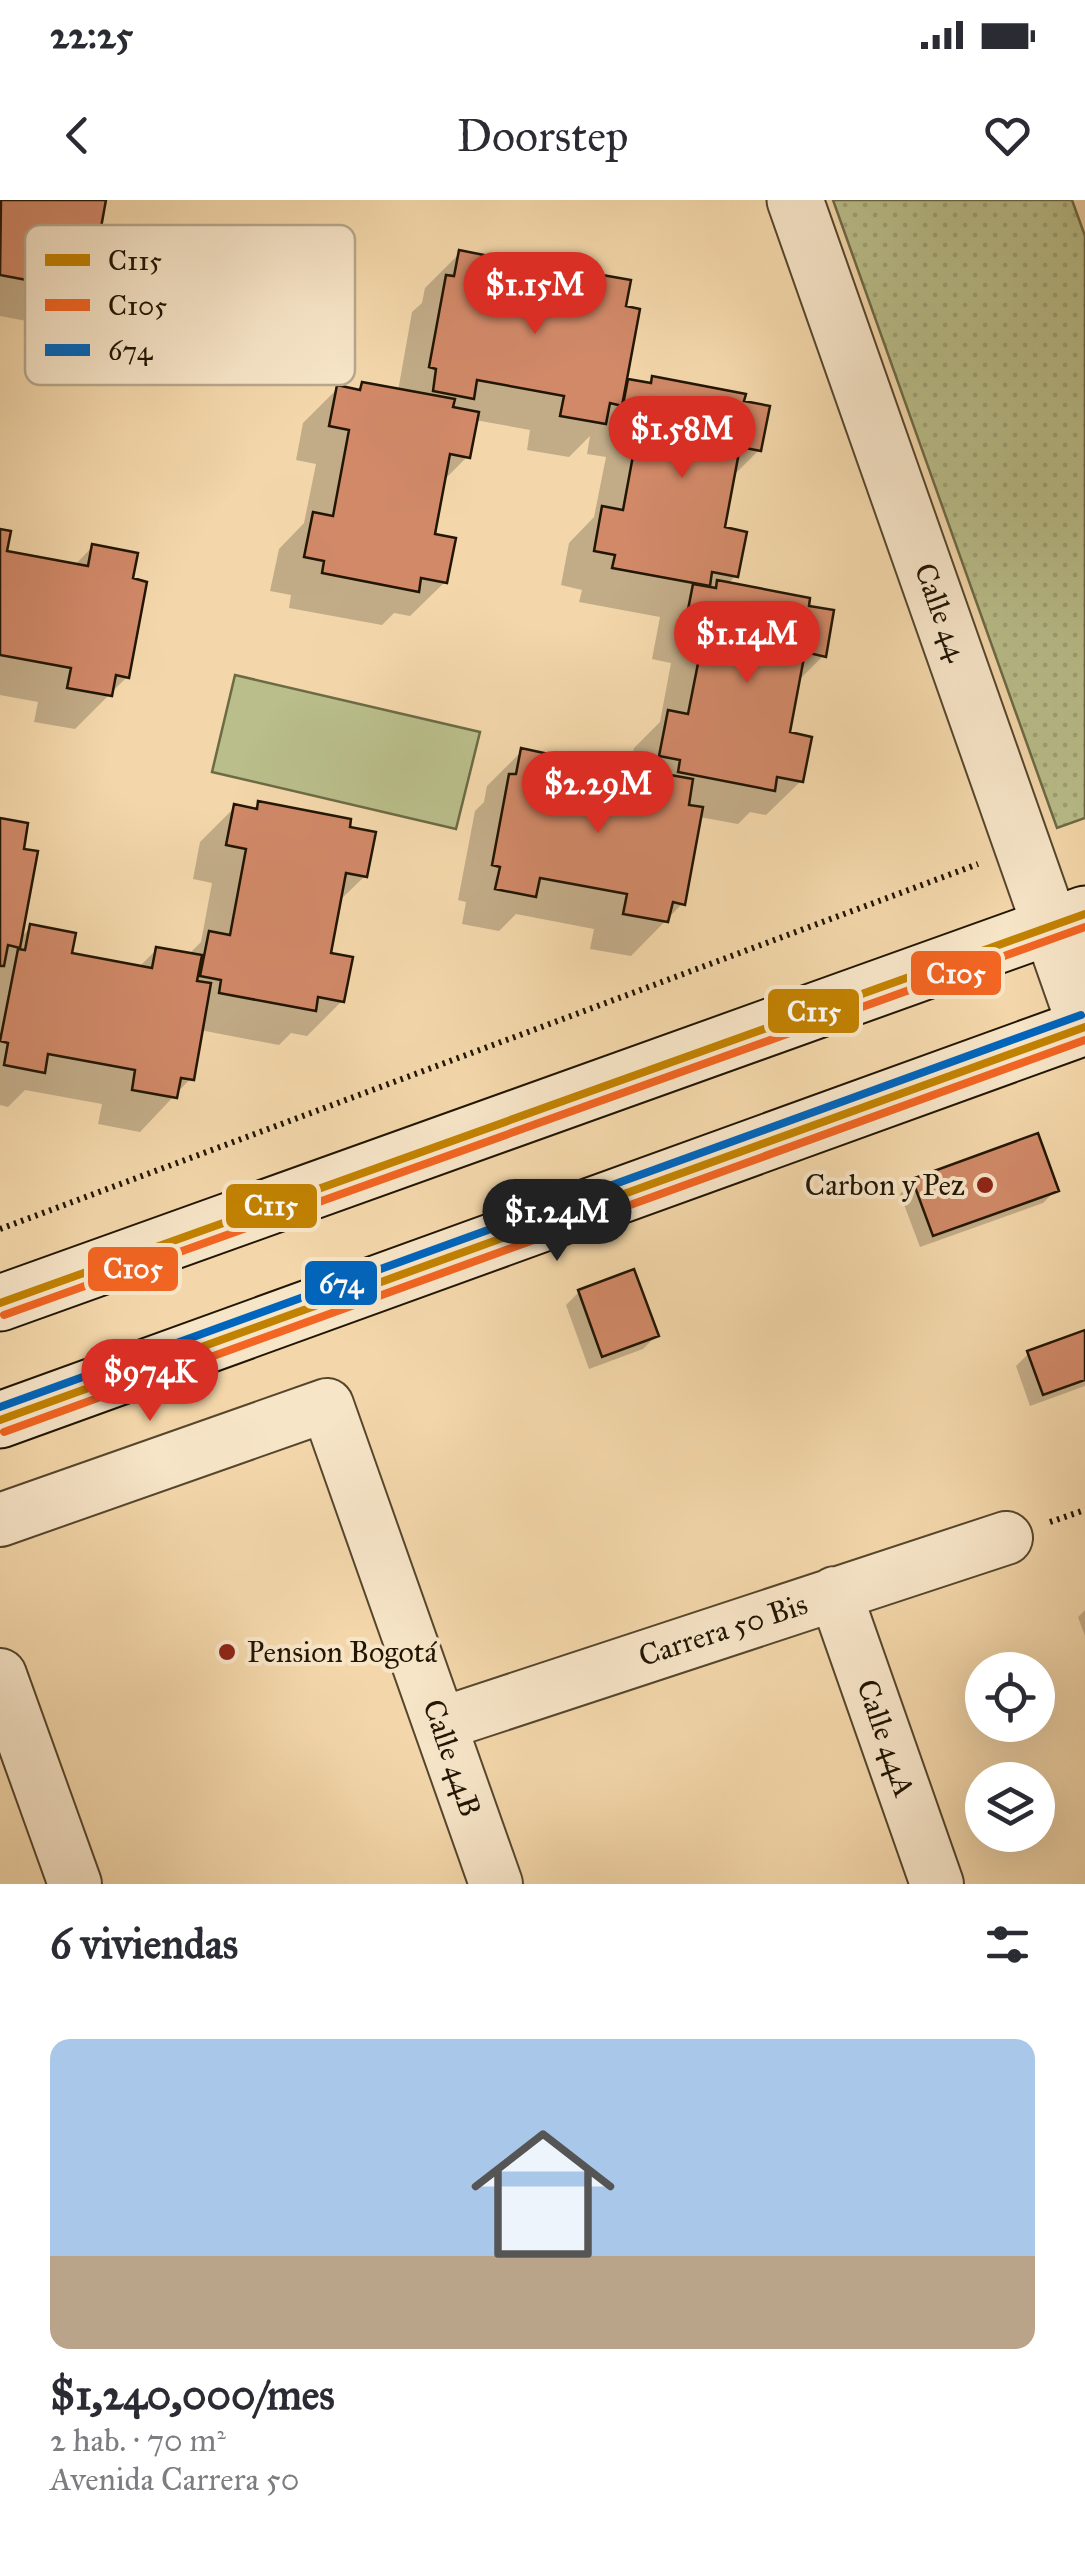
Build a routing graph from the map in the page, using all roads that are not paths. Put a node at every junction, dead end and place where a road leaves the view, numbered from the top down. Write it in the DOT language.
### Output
graph roads {
  1 [pos="795,200"];
  2 [pos="1068,920"];
  3 [pos="1085,1025"];
  4 [pos="0,1303"];
  5 [pos="0,1420"];
  6 [pos="0,1520"];
  7 [pos="1006,1538"];
  8 [pos="835,1593"];
  9 [pos="0,1676"];
  10 [pos="441,1724"];
  11 [pos="75,1884"];
  12 [pos="496,1884"];
  13 [pos="937,1884"];
  1 -- 2 [label="main road, Calle 44"];
  2 -- 3 [label="main road, Calle 44"];
  2 -- 4 [label="main road"];
  3 -- 5 [label="main road"];
  6 -- 10 [label="street, Calle 44B"];
  7 -- 8 [label="street, Carrera 50 Bis"];
  8 -- 10 [label="street, Carrera 50 Bis"];
  8 -- 13 [label="street, Calle 44A"];
  9 -- 11 [label="street"];
  10 -- 12 [label="street, Calle 44B"];
}
